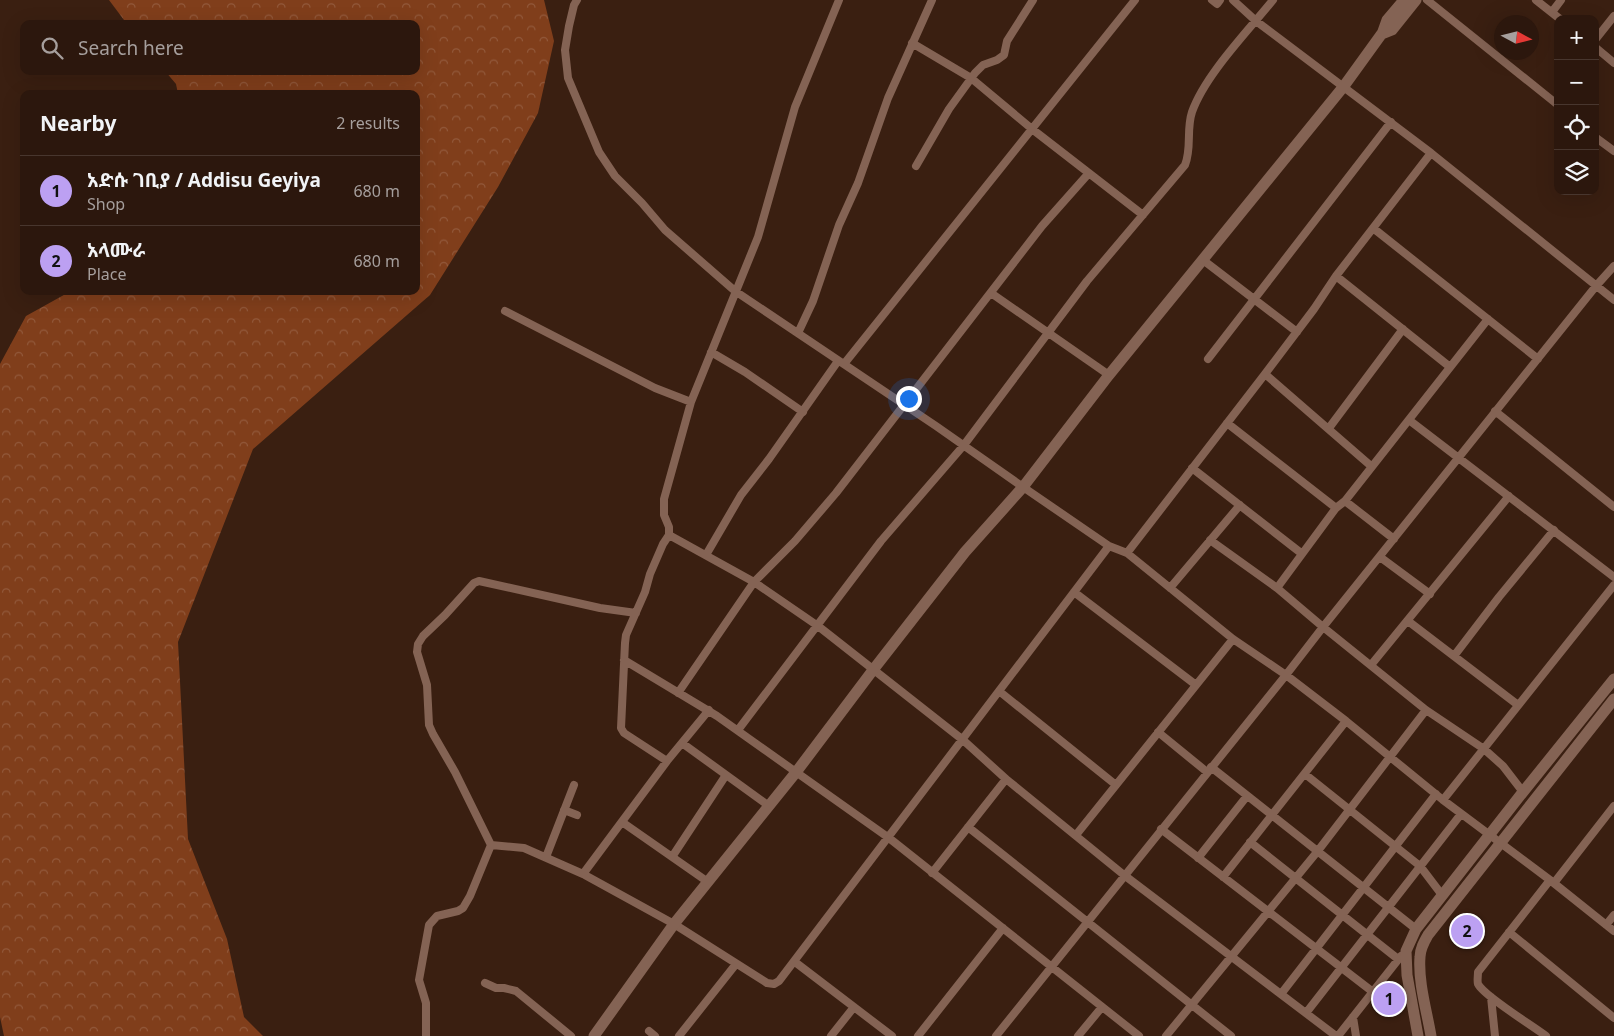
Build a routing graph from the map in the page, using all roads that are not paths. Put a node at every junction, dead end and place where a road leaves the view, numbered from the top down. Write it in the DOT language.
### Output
graph roads {
  1 [pos="577,0"];
  2 [pos="839,0"];
  3 [pos="932,0"];
  4 [pos="1033,0"];
  5 [pos="1136,0"];
  6 [pos="1212,0"];
  7 [pos="1220,0"];
  8 [pos="1233,0"];
  9 [pos="1273,0"];
  10 [pos="1404,0"];
  11 [pos="1416,0"];
  12 [pos="1427,0"];
  13 [pos="1536,0"];
  14 [pos="1561,0"];
  15 [pos="1552,12"];
  16 [pos="1555,15"];
  17 [pos="1614,16"];
  18 [pos="1256,21"];
  19 [pos="1383,32"];
  20 [pos="1599,35"];
  21 [pos="912,43"];
  22 [pos="1599,50"];
  23 [pos="1614,63"];
  24 [pos="971,78"];
  25 [pos="1344,86"];
  26 [pos="1554,102"];
  27 [pos="1391,122"];
  28 [pos="1032,129"];
  29 [pos="1599,140"];
  30 [pos="1614,152"];
  31 [pos="1431,153"];
  32 [pos="916,166"];
  33 [pos="1089,173"];
  34 [pos="1143,215"];
  35 [pos="1373,228"];
  36 [pos="1203,260"];
  37 [pos="1614,266"];
  38 [pos="1336,276"];
  39 [pos="1596,286"];
  40 [pos="736,290"];
  41 [pos="991,293"];
  42 [pos="1254,298"];
  43 [pos="1614,300"];
  44 [pos="505,311"];
  45 [pos="1488,319"];
  46 [pos="1403,329"];
  47 [pos="1297,332"];
  48 [pos="798,333"];
  49 [pos="1048,333"];
  50 [pos="711,352"];
  51 [pos="1208,359"];
  52 [pos="1538,359"];
  53 [pos="841,363"];
  54 [pos="1450,367"];
  55 [pos="1265,374"];
  56 [pos="1110,375"];
  57 [pos="691,402"];
  58 [pos="905,406"];
  59 [pos="1496,411"];
  60 [pos="803,412"];
  61 [pos="1409,420"];
  62 [pos="1227,423"];
  63 [pos="1329,428"];
  64 [pos="964,445"];
  65 [pos="1459,458"];
  66 [pos="1371,466"];
  67 [pos="1192,468"];
  68 [pos="1023,487"];
  69 [pos="1509,496"];
  70 [pos="1344,501"];
  71 [pos="1240,505"];
  72 [pos="1614,507"];
  73 [pos="1336,508"];
  74 [pos="1554,530"];
  75 [pos="669,535"];
  76 [pos="1394,539"];
  77 [pos="1210,540"];
  78 [pos="1109,546"];
  79 [pos="1126,553"];
  80 [pos="1301,554"];
  81 [pos="706,555"];
  82 [pos="1380,556"];
  83 [pos="1614,576"];
  84 [pos="754,582"];
  85 [pos="1614,585"];
  86 [pos="1170,588"];
  87 [pos="1277,588"];
  88 [pos="1074,592"];
  89 [pos="1430,594"];
  90 [pos="636,613"];
  91 [pos="1408,621"];
  92 [pos="818,626"];
  93 [pos="1322,627"];
  94 [pos="1234,638"];
  95 [pos="1454,656"];
  96 [pos="624,660"];
  97 [pos="1371,665"];
  98 [pos="872,670"];
  99 [pos="1286,675"];
  100 [pos="1614,679"];
  101 [pos="1196,685"];
  102 [pos="999,691"];
  103 [pos="678,693"];
  104 [pos="1614,699"];
  105 [pos="1518,705"];
  106 [pos="709,710"];
  107 [pos="1426,710"];
  108 [pos="1346,721"];
  109 [pos="738,730"];
  110 [pos="1158,732"];
  111 [pos="963,740"];
  112 [pos="682,743"];
  113 [pos="1484,749"];
  114 [pos="1390,757"];
  115 [pos="667,761"];
  116 [pos="1209,770"];
  117 [pos="797,771"];
  118 [pos="1305,774"];
  119 [pos="726,775"];
  120 [pos="1006,779"];
  121 [pos="574,785"];
  122 [pos="1116,785"];
  123 [pos="1523,792"];
  124 [pos="1436,794"];
  125 [pos="1247,796"];
  126 [pos="1443,800"];
  127 [pos="769,806"];
  128 [pos="1614,806"];
  129 [pos="1349,809"];
  130 [pos="564,810"];
  131 [pos="1460,814"];
  132 [pos="576,815"];
  133 [pos="1272,816"];
  134 [pos="622,822"];
  135 [pos="968,827"];
  136 [pos="1161,829"];
  137 [pos="1076,835"];
  138 [pos="1490,835"];
  139 [pos="889,838"];
  140 [pos="1250,842"];
  141 [pos="1502,843"];
  142 [pos="491,845"];
  143 [pos="1396,847"];
  144 [pos="1317,852"];
  145 [pos="546,857"];
  146 [pos="672,857"];
  147 [pos="1198,858"];
  148 [pos="1420,866"];
  149 [pos="932,872"];
  150 [pos="583,874"];
  151 [pos="1124,875"];
  152 [pos="1223,877"];
  153 [pos="1295,878"];
  154 [pos="1552,881"];
  155 [pos="708,882"];
  156 [pos="1363,888"];
  157 [pos="1442,895"];
  158 [pos="1388,908"];
  159 [pos="1268,911"];
  160 [pos="1614,915"];
  161 [pos="1342,916"];
  162 [pos="1088,921"];
  163 [pos="674,924"];
  164 [pos="1606,925"];
  165 [pos="1003,928"];
  166 [pos="1416,929"];
  167 [pos="1614,931"];
  168 [pos="1509,932"];
  169 [pos="1367,935"];
  170 [pos="1317,949"];
  171 [pos="1402,955"];
  172 [pos="1230,956"];
  173 [pos="795,962"];
  174 [pos="736,964"];
  175 [pos="1052,966"];
  176 [pos="1342,968"];
  177 [pos="485,983"];
  178 [pos="1373,992"];
  179 [pos="1281,994"];
  180 [pos="1491,997"];
  181 [pos="1192,1004"];
  182 [pos="854,1007"];
  183 [pos="1102,1007"];
  184 [pos="1306,1013"];
  185 [pos="1353,1017"];
  186 [pos="1614,1018"];
  187 [pos="426,1036"];
  188 [pos="571,1036"];
  189 [pos="594,1036"];
  190 [pos="679,1036"];
  191 [pos="831,1036"];
  192 [pos="892,1036"];
  193 [pos="918,1036"];
  194 [pos="996,1036"];
  195 [pos="1078,1036"];
  196 [pos="1139,1036"];
  197 [pos="1166,1036"];
  198 [pos="1231,1036"];
  199 [pos="1337,1036"];
  200 [pos="1356,1036"];
  201 [pos="1418,1036"];
  202 [pos="1431,1036"];
  203 [pos="1495,1036"];
  204 [pos="1546,1036"];
  1 -- 40 [label="street"];
  2 -- 40 [label="street"];
  3 -- 21 [label="street"];
  4 -- 24 [label="street"];
  5 -- 28 [label="street"];
  6 -- 7 [label="street"];
  8 -- 18 [label="street"];
  9 -- 18 [label="street"];
  10 -- 19 [label="street"];
  11 -- 19 [label="street"];
  12 -- 26 [label="street"];
  13 -- 15 [label="street"];
  14 -- 15 [label="street"];
  15 -- 16 [label="street"];
  17 -- 20 [label="street"];
  18 -- 25 [label="street"];
  18 -- 34 [label="street"];
  19 -- 25 [label="street"];
  21 -- 24 [label="street"];
  21 -- 48 [label="street"];
  22 -- 23 [label="street"];
  24 -- 28 [label="street"];
  24 -- 32 [label="street"];
  25 -- 27 [label="street"];
  25 -- 36 [label="street"];
  27 -- 31 [label="street"];
  27 -- 42 [label="street"];
  28 -- 33 [label="street"];
  28 -- 53 [label="street"];
  29 -- 30 [label="street"];
  31 -- 35 [label="street"];
  31 -- 39 [label="street"];
  33 -- 34 [label="street"];
  33 -- 41 [label="street"];
  34 -- 49 [label="street"];
  35 -- 38 [label="street"];
  35 -- 45 [label="street"];
  36 -- 42 [label="street"];
  36 -- 56 [label="street"];
  37 -- 39 [label="street"];
  38 -- 46 [label="street"];
  38 -- 47 [label="street"];
  39 -- 43 [label="street"];
  39 -- 52 [label="street"];
  40 -- 48 [label="street"];
  40 -- 50 [label="street"];
  41 -- 49 [label="street"];
  41 -- 58 [label="street"];
  42 -- 47 [label="street"];
  42 -- 51 [label="street"];
  44 -- 57 [label="street"];
  45 -- 52 [label="street"];
  45 -- 54 [label="street"];
  46 -- 54 [label="street"];
  46 -- 63 [label="street"];
  47 -- 55 [label="street"];
  48 -- 53 [label="street"];
  49 -- 56 [label="street"];
  49 -- 64 [label="street"];
  50 -- 57 [label="street"];
  50 -- 60 [label="street"];
  52 -- 59 [label="street"];
  53 -- 58 [label="street"];
  53 -- 60 [label="street"];
  54 -- 61 [label="street"];
  55 -- 62 [label="street"];
  55 -- 63 [label="street"];
  56 -- 68 [label="street"];
  57 -- 75 [label="street"];
  58 -- 64 [label="street"];
  58 -- 84 [label="street"];
  59 -- 65 [label="street"];
  59 -- 72 [label="street"];
  60 -- 81 [label="street"];
  61 -- 65 [label="street"];
  61 -- 66 [label="street"];
  62 -- 67 [label="street"];
  62 -- 73 [label="street"];
  63 -- 66 [label="street"];
  64 -- 68 [label="street"];
  64 -- 92 [label="street"];
  65 -- 69 [label="street"];
  65 -- 76 [label="street"];
  66 -- 70 [label="street"];
  67 -- 71 [label="street"];
  67 -- 79 [label="street"];
  68 -- 78 [label="street"];
  68 -- 98 [label="street"];
  69 -- 74 [label="street"];
  69 -- 89 [label="street"];
  70 -- 73 [label="street"];
  70 -- 76 [label="street"];
  71 -- 77 [label="street"];
  71 -- 80 [label="street"];
  73 -- 80 [label="street"];
  74 -- 83 [label="street"];
  74 -- 95 [label="street"];
  75 -- 81 [label="street"];
  75 -- 90 [label="street"];
  76 -- 82 [label="street"];
  77 -- 86 [label="street"];
  77 -- 87 [label="street"];
  78 -- 79 [label="street"];
  78 -- 88 [label="street"];
  79 -- 86 [label="street"];
  80 -- 87 [label="street"];
  81 -- 84 [label="street"];
  82 -- 89 [label="street"];
  82 -- 93 [label="street"];
  84 -- 92 [label="street"];
  84 -- 103 [label="street"];
  85 -- 105 [label="street"];
  86 -- 94 [label="street"];
  87 -- 93 [label="street"];
  88 -- 101 [label="street"];
  88 -- 102 [label="street"];
  89 -- 91 [label="street"];
  90 -- 96 [label="street"];
  90 -- 142 [label="street"];
  91 -- 95 [label="street"];
  91 -- 97 [label="street"];
  92 -- 98 [label="street"];
  92 -- 109 [label="street"];
  93 -- 97 [label="street"];
  93 -- 99 [label="street"];
  94 -- 99 [label="street"];
  94 -- 101 [label="street"];
  95 -- 105 [label="street"];
  96 -- 103 [label="street"];
  96 -- 115 [label="street"];
  97 -- 107 [label="street"];
  98 -- 111 [label="street"];
  98 -- 117 [label="street"];
  99 -- 108 [label="street"];
  99 -- 116 [label="street"];
  100 -- 123 [label="street"];
  101 -- 110 [label="street"];
  102 -- 111 [label="street"];
  102 -- 122 [label="street"];
  103 -- 106 [label="street"];
  104 -- 141 [label="street"];
  105 -- 113 [label="street"];
  106 -- 109 [label="street"];
  106 -- 112 [label="street"];
  107 -- 113 [label="street"];
  107 -- 114 [label="street"];
  108 -- 114 [label="street"];
  108 -- 118 [label="street"];
  109 -- 117 [label="street"];
  110 -- 116 [label="street"];
  110 -- 122 [label="street"];
  111 -- 120 [label="street"];
  111 -- 139 [label="street"];
  112 -- 115 [label="street"];
  112 -- 119 [label="street"];
  113 -- 123 [label="street"];
  113 -- 126 [label="street"];
  114 -- 124 [label="street"];
  114 -- 129 [label="street"];
  115 -- 134 [label="street"];
  116 -- 125 [label="street"];
  116 -- 136 [label="street"];
  117 -- 127 [label="street"];
  117 -- 139 [label="street"];
  118 -- 129 [label="street"];
  118 -- 133 [label="street"];
  119 -- 127 [label="street"];
  119 -- 146 [label="street"];
  120 -- 135 [label="street"];
  120 -- 137 [label="street"];
  121 -- 130 [label="street"];
  122 -- 137 [label="street"];
  123 -- 138 [label="street"];
  124 -- 126 [label="street"];
  124 -- 143 [label="street"];
  125 -- 133 [label="street"];
  125 -- 147 [label="street"];
  126 -- 131 [label="street"];
  127 -- 155 [label="street"];
  128 -- 154 [label="street"];
  129 -- 143 [label="street"];
  129 -- 144 [label="street"];
  130 -- 132 [label="street"];
  130 -- 145 [label="street"];
  131 -- 138 [label="street"];
  131 -- 148 [label="street"];
  133 -- 140 [label="street"];
  133 -- 144 [label="street"];
  134 -- 146 [label="street"];
  134 -- 150 [label="street"];
  135 -- 149 [label="street"];
  135 -- 162 [label="street"];
  136 -- 147 [label="street"];
  136 -- 151 [label="street"];
  137 -- 151 [label="street"];
  138 -- 141 [label="street"];
  138 -- 157 [label="street"];
  139 -- 149 [label="street"];
  139 -- 173 [label="street"];
  140 -- 152 [label="street"];
  140 -- 153 [label="street"];
  141 -- 154 [label="street"];
  141 -- 202 [label="street"];
  142 -- 145 [label="street"];
  142 -- 187 [label="street"];
  143 -- 148 [label="street"];
  143 -- 156 [label="street"];
  144 -- 153 [label="street"];
  144 -- 156 [label="street"];
  145 -- 150 [label="street"];
  146 -- 155 [label="street"];
  147 -- 152 [label="street"];
  148 -- 157 [label="street"];
  148 -- 158 [label="street"];
  149 -- 165 [label="street"];
  150 -- 163 [label="street"];
  151 -- 162 [label="street"];
  151 -- 172 [label="street"];
  152 -- 159 [label="street"];
  153 -- 159 [label="street"];
  153 -- 161 [label="street"];
  154 -- 164 [label="street"];
  154 -- 168 [label="street"];
  155 -- 163 [label="street"];
  156 -- 158 [label="street"];
  156 -- 161 [label="street"];
  157 -- 166 [label="street"];
  158 -- 166 [label="street"];
  158 -- 169 [label="street"];
  159 -- 170 [label="street"];
  159 -- 172 [label="street"];
  160 -- 164 [label="street"];
  161 -- 169 [label="street"];
  161 -- 170 [label="street"];
  162 -- 175 [label="street"];
  162 -- 181 [label="street"];
  163 -- 174 [label="street"];
  163 -- 189 [label="street"];
  164 -- 167 [label="street"];
  165 -- 175 [label="street"];
  165 -- 193 [label="street"];
  166 -- 171 [label="street"];
  168 -- 180 [label="street"];
  168 -- 186 [label="street"];
  169 -- 171 [label="street"];
  169 -- 176 [label="street"];
  170 -- 176 [label="street"];
  170 -- 179 [label="street"];
  171 -- 178 [label="street"];
  171 -- 201 [label="street"];
  172 -- 179 [label="street"];
  172 -- 181 [label="street"];
  173 -- 174 [label="street"];
  173 -- 182 [label="street"];
  174 -- 190 [label="street"];
  175 -- 183 [label="street"];
  175 -- 194 [label="street"];
  176 -- 178 [label="street"];
  176 -- 184 [label="street"];
  177 -- 188 [label="street"];
  178 -- 185 [label="street"];
  179 -- 184 [label="street"];
  180 -- 203 [label="street"];
  180 -- 204 [label="street"];
  181 -- 197 [label="street"];
  181 -- 198 [label="street"];
  182 -- 191 [label="street"];
  182 -- 192 [label="street"];
  183 -- 195 [label="street"];
  183 -- 196 [label="street"];
  184 -- 199 [label="street"];
  185 -- 199 [label="street"];
  185 -- 200 [label="street"];
}
